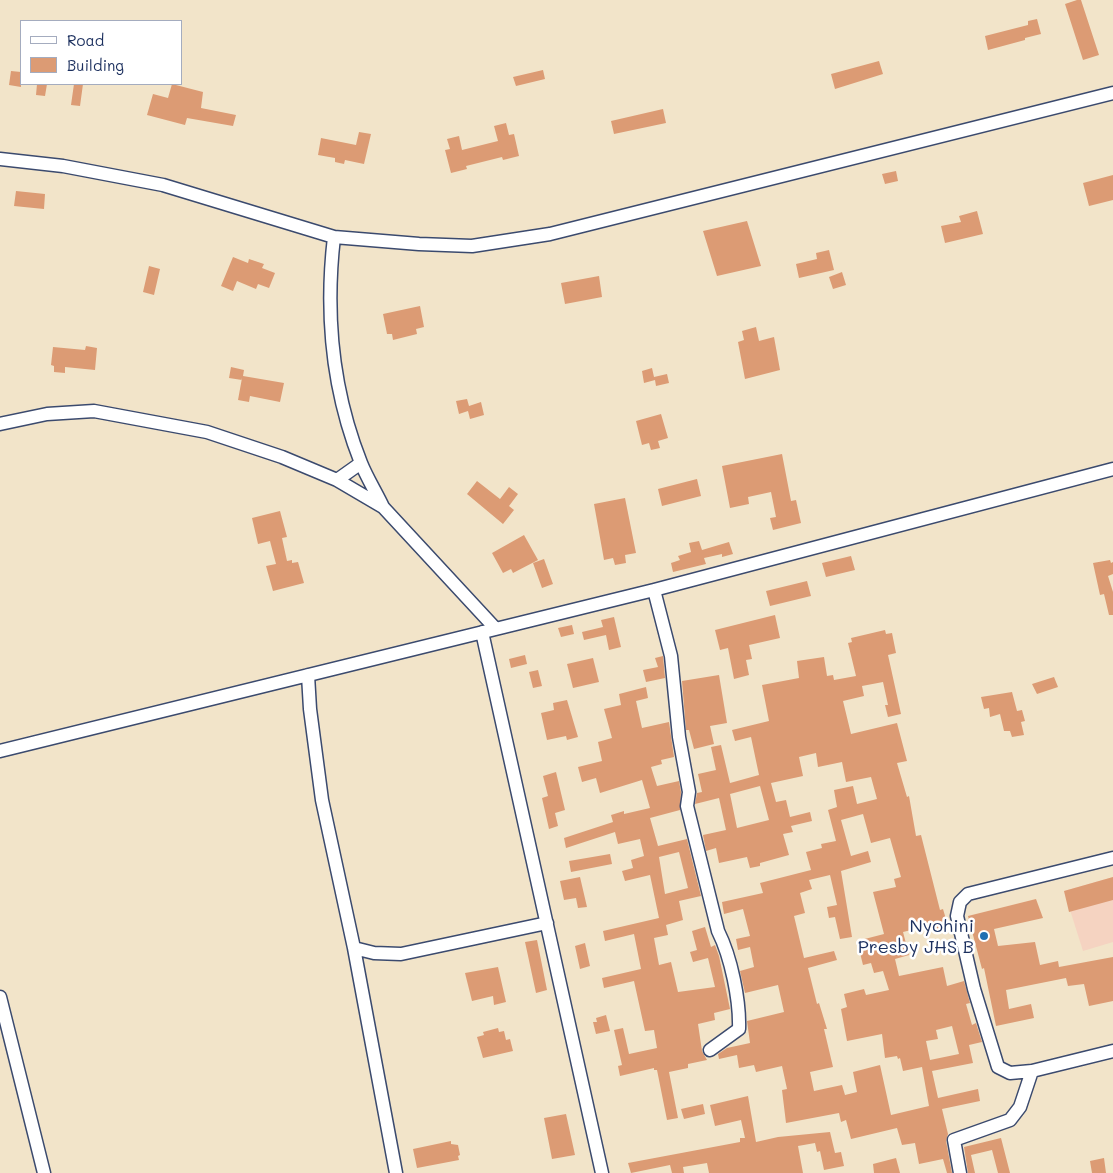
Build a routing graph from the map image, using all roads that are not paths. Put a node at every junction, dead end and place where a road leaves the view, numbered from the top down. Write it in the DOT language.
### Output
graph roads {
  1 [pos="1113,93"];
  2 [pos="0,158"];
  3 [pos="334,237"];
  4 [pos="0,424"];
  5 [pos="361,463"];
  6 [pos="1113,469"];
  7 [pos="337,480"];
  8 [pos="383,507"];
  9 [pos="654,590"];
  10 [pos="495,628"];
  11 [pos="482,632"];
  12 [pos="308,674"];
  13 [pos="0,751"];
  14 [pos="1113,858"];
  15 [pos="547,923"];
  16 [pos="354,948"];
  17 [pos="0,997"];
  18 [pos="710,1050"];
  19 [pos="1113,1051"];
  20 [pos="1032,1071"];
  21 [pos="44,1173"];
  22 [pos="396,1173"];
  23 [pos="602,1173"];
  24 [pos="960,1173"];
  1 -- 3 [label="street"];
  2 -- 3 [label="street"];
  3 -- 5 [label="street"];
  4 -- 7 [label="street"];
  5 -- 7 [label="street"];
  5 -- 8 [label="street"];
  6 -- 9 [label="street"];
  7 -- 8 [label="street"];
  8 -- 10 [label="street"];
  9 -- 10 [label="street"];
  9 -- 18 [label="street"];
  10 -- 11 [label="street"];
  11 -- 12 [label="street"];
  11 -- 15 [label="street"];
  12 -- 13 [label="street"];
  12 -- 16 [label="street"];
  14 -- 20 [label="street"];
  15 -- 16 [label="street"];
  15 -- 23 [label="street"];
  16 -- 22 [label="street"];
  17 -- 21 [label="street"];
  19 -- 20 [label="street"];
  20 -- 24 [label="street"];
}
